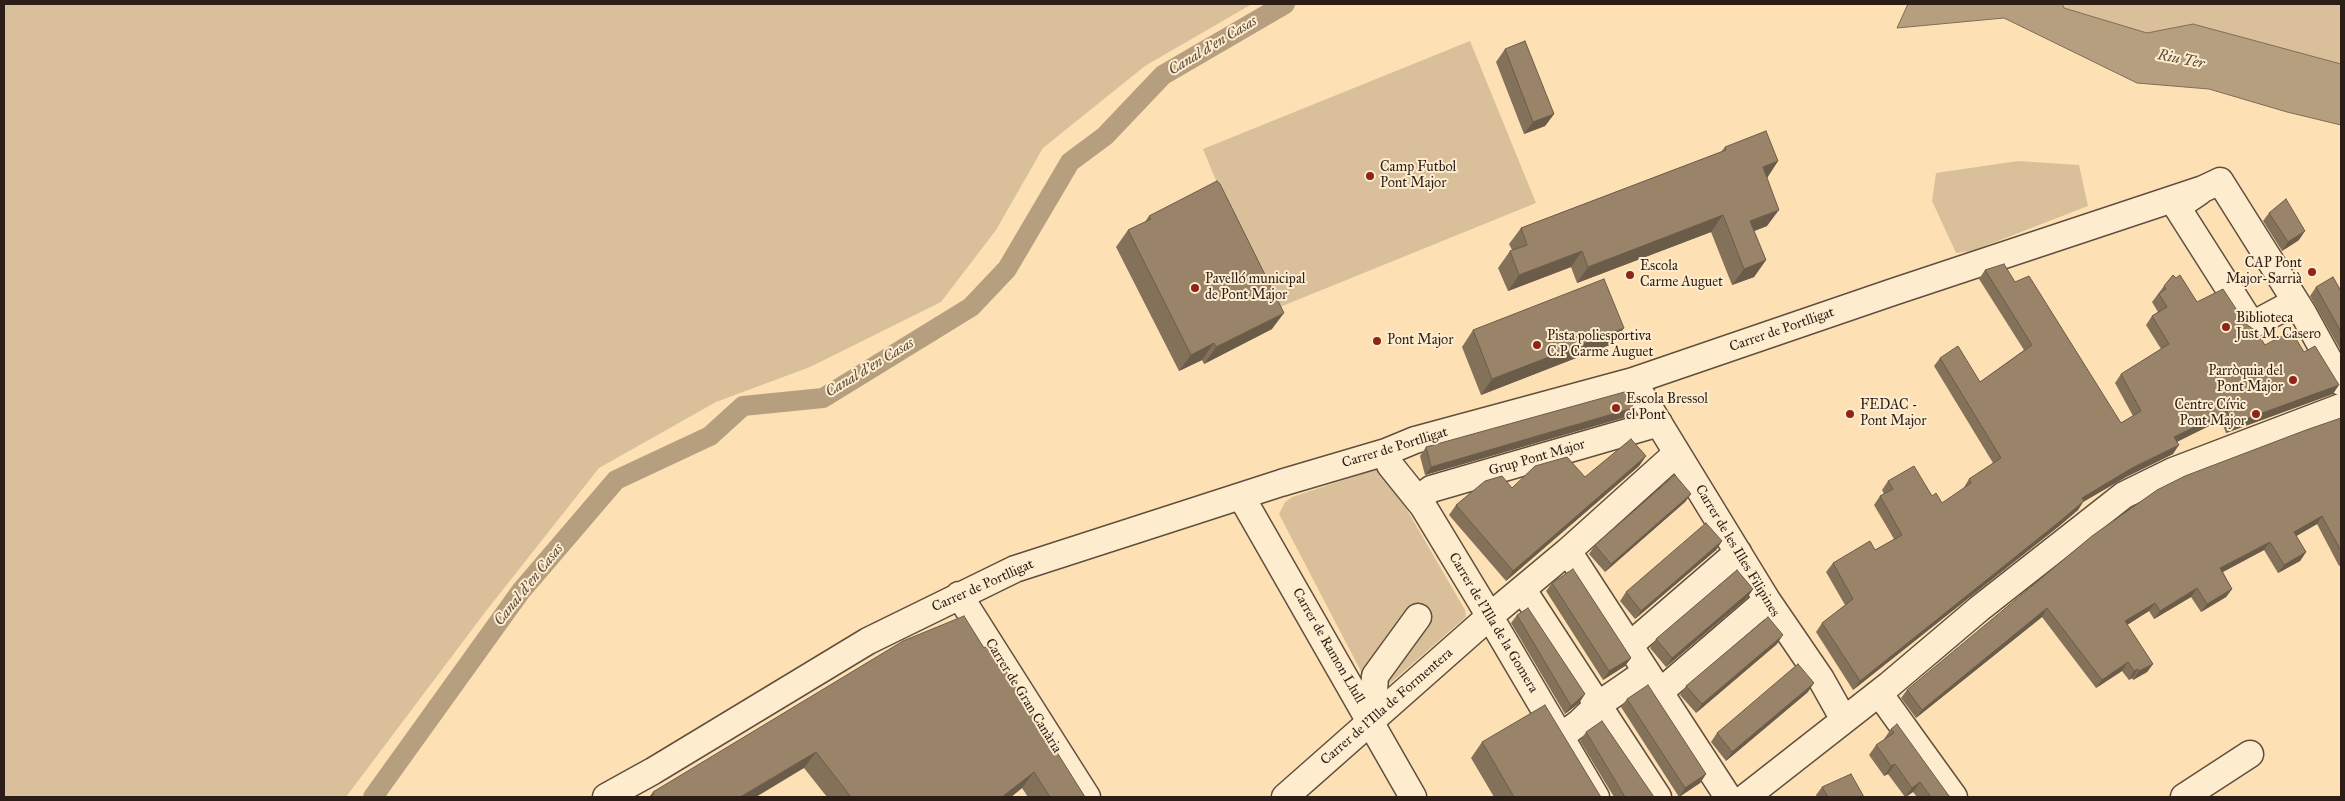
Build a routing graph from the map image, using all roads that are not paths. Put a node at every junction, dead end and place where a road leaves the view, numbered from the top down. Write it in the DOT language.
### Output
graph roads {
  1 [pos="2212,185"];
  2 [pos="2295,302"];
  3 [pos="1633,381"];
  4 [pos="2341,382"];
  5 [pos="2341,407"];
  6 [pos="1659,423"];
  7 [pos="1386,452"];
  8 [pos="1677,453"];
  9 [pos="1241,496"];
  10 [pos="1418,499"];
  11 [pos="1568,551"];
  12 [pos="1738,552"];
  13 [pos="1523,590"];
  14 [pos="959,595"];
  15 [pos="1767,600"];
  16 [pos="1490,616"];
  17 [pos="1418,617"];
  18 [pos="1629,646"];
  19 [pos="1646,672"];
  20 [pos="1659,693"];
  21 [pos="1879,693"];
  22 [pos="1598,705"];
  23 [pos="1844,720"];
  24 [pos="1372,722"];
  25 [pos="1561,736"];
  26 [pos="2250,754"];
  27 [pos="1777,787"];
  28 [pos="606,797"];
  29 [pos="1087,797"];
  30 [pos="1285,797"];
  31 [pos="1413,797"];
  32 [pos="1596,797"];
  33 [pos="1658,797"];
  34 [pos="1728,797"];
  35 [pos="1746,797"];
  36 [pos="1954,797"];
  37 [pos="2184,797"];
  1 -- 2 [label="street"];
  1 -- 2 [label="street"];
  1 -- 3 [label="street, Carrer de Portlligat"];
  2 -- 4 [label="street"];
  3 -- 6 [label="street, Carrer de les Illes Filipines"];
  3 -- 7 [label="street, Carrer de Portlligat"];
  5 -- 21 [label="street"];
  6 -- 8 [label="street, Carrer de les Illes Filipines"];
  6 -- 10 [label="street, Grup Pont Major"];
  7 -- 9 [label="street, Carrer de Portlligat"];
  7 -- 10 [label="street, Carrer de l'Illa de la Gomera"];
  8 -- 11 [label="street"];
  8 -- 12 [label="street, Carrer de les Illes Filipines"];
  9 -- 14 [label="street, Carrer de Portlligat"];
  9 -- 24 [label="street, Carrer de Ramon Llull"];
  10 -- 16 [label="street, Carrer de l'Illa de la Gomera"];
  11 -- 13 [label="street"];
  11 -- 18 [label="street"];
  12 -- 15 [label="street, Carrer de les Illes Filipines"];
  12 -- 18 [label="street"];
  13 -- 16 [label="street"];
  13 -- 22 [label="street"];
  14 -- 28 [label="street, Carrer de Portlligat"];
  14 -- 29 [label="street, Carrer de Gran Canària"];
  15 -- 20 [label="street"];
  15 -- 23 [label="street, Carrer de les Illes Filipines"];
  16 -- 24 [label="street, Carrer de l'Illa de Formentera"];
  16 -- 25 [label="street, Carrer de l'Illa de la Gomera"];
  17 -- 24 [label="street"];
  18 -- 19 [label="street"];
  19 -- 20 [label="street"];
  19 -- 22 [label="street"];
  20 -- 34 [label="street"];
  21 -- 23 [label="street"];
  21 -- 36 [label="street"];
  22 -- 25 [label="street"];
  22 -- 33 [label="street"];
  23 -- 27 [label="street"];
  24 -- 30 [label="street, Carrer de l'Illa de Formentera"];
  24 -- 31 [label="street, Carrer de Ramon Llull"];
  25 -- 32 [label="street, Carrer de l'Illa de la Gomera"];
  26 -- 37 [label="street"];
  27 -- 35 [label="street"];
}
